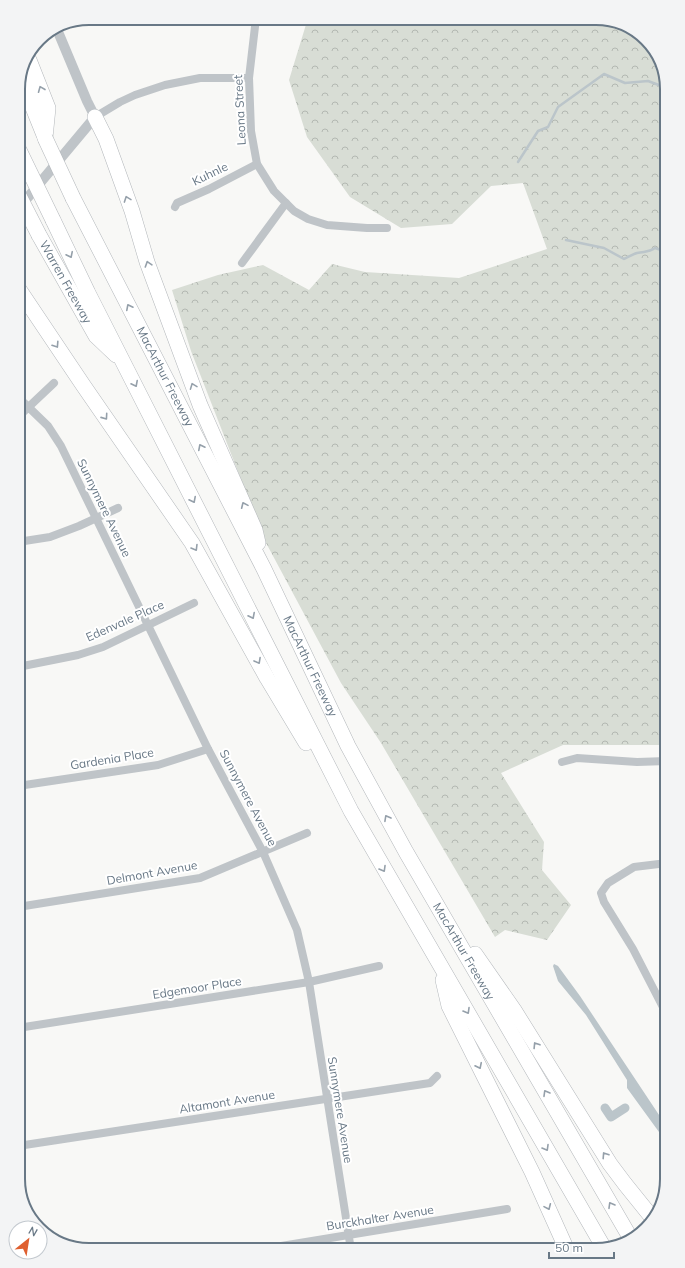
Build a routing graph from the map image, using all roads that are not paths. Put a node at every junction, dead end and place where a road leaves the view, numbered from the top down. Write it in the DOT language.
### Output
graph roads {
  1 [pos="255,25"];
  2 [pos="59,33"];
  3 [pos="30,64"];
  4 [pos="249,78"];
  5 [pos="25,86"];
  6 [pos="95,117"];
  7 [pos="45,128"];
  8 [pos="25,161"];
  9 [pos="257,164"];
  10 [pos="25,201"];
  11 [pos="286,204"];
  12 [pos="175,207"];
  13 [pos="25,208"];
  14 [pos="387,228"];
  15 [pos="242,263"];
  16 [pos="25,298"];
  17 [pos="25,302"];
  18 [pos="34,312"];
  19 [pos="124,363"];
  20 [pos="54,383"];
  21 [pos="25,404"];
  22 [pos="28,407"];
  23 [pos="25,410"];
  24 [pos="118,508"];
  25 [pos="96,518"];
  26 [pos="25,541"];
  27 [pos="264,569"];
  28 [pos="194,604"];
  29 [pos="148,624"];
  30 [pos="25,666"];
  31 [pos="208,749"];
  32 [pos="660,761"];
  33 [pos="562,762"];
  34 [pos="25,785"];
  35 [pos="351,811"];
  36 [pos="307,833"];
  37 [pos="264,852"];
  38 [pos="406,852"];
  39 [pos="660,864"];
  40 [pos="25,906"];
  41 [pos="440,965"];
  42 [pos="379,966"];
  43 [pos="309,982"];
  44 [pos="660,1001"];
  45 [pos="25,1027"];
  46 [pos="436,1076"];
  47 [pos="326,1098"];
  48 [pos="25,1145"];
  49 [pos="507,1209"];
  50 [pos="649,1214"];
  51 [pos="628,1234"];
  52 [pos="348,1236"];
  53 [pos="302,1243"];
  54 [pos="350,1243"];
  55 [pos="564,1243"];
  56 [pos="601,1243"];
  1 -- 4 [label="street, Leona Street"];
  2 -- 6 [label="street"];
  7 -- 3 [label="highway, one-way"];
  4 -- 6 [label="street"];
  4 -- 9 [label="street, Leona Street"];
  5 -- 7 [label="highway, MacArthur Freeway"];
  6 -- 10 [label="street"];
  27 -- 6 [label="highway, one-way"];
  27 -- 7 [label="highway, MacArthur Freeway, one-way, bridge"];
  8 -- 19 [label="highway, one-way, bridge"];
  9 -- 11 [label="street, Leona Street"];
  9 -- 12 [label="street, Kuhnle"];
  11 -- 14 [label="street, Leona Street"];
  11 -- 15 [label="street"];
  13 -- 19 [label="highway, Warren Freeway, bridge"];
  16 -- 18 [label="highway"];
  17 -- 18 [label="highway"];
  18 -- 35 [label="highway, one-way"];
  19 -- 35 [label="highway, one-way"];
  20 -- 22 [label="street"];
  21 -- 22 [label="street, Sunnymere Avenue"];
  22 -- 23 [label="street"];
  22 -- 25 [label="street, Sunnymere Avenue"];
  24 -- 25 [label="street"];
  25 -- 26 [label="street"];
  25 -- 29 [label="street, Sunnymere Avenue"];
  38 -- 27 [label="highway, MacArthur Freeway, one-way"];
  28 -- 29 [label="street, Edenvale Place"];
  29 -- 30 [label="street, Edenvale Place"];
  29 -- 31 [label="street, Sunnymere Avenue"];
  31 -- 34 [label="street, Gardenia Place"];
  31 -- 37 [label="street, Sunnymere Avenue"];
  32 -- 33 [label="street"];
  35 -- 41 [label="highway, one-way"];
  36 -- 37 [label="street, Delmont Avenue"];
  37 -- 40 [label="street, Delmont Avenue"];
  37 -- 43 [label="street, Sunnymere Avenue"];
  50 -- 38 [label="highway, one-way"];
  51 -- 38 [label="highway, MacArthur Freeway, one-way"];
  39 -- 44 [label="street"];
  41 -- 55 [label="highway, one-way"];
  41 -- 56 [label="highway, one-way"];
  42 -- 43 [label="street, Edgemoor Place"];
  43 -- 45 [label="street, Edgemoor Place"];
  43 -- 47 [label="street, Sunnymere Avenue"];
  46 -- 47 [label="street, Altamont Avenue"];
  47 -- 48 [label="street, Altamont Avenue"];
  47 -- 52 [label="street, Sunnymere Avenue"];
  49 -- 52 [label="street, Burckhalter Avenue"];
  52 -- 53 [label="street, Burckhalter Avenue"];
  52 -- 54 [label="street, Sunnymere Avenue"];
}
